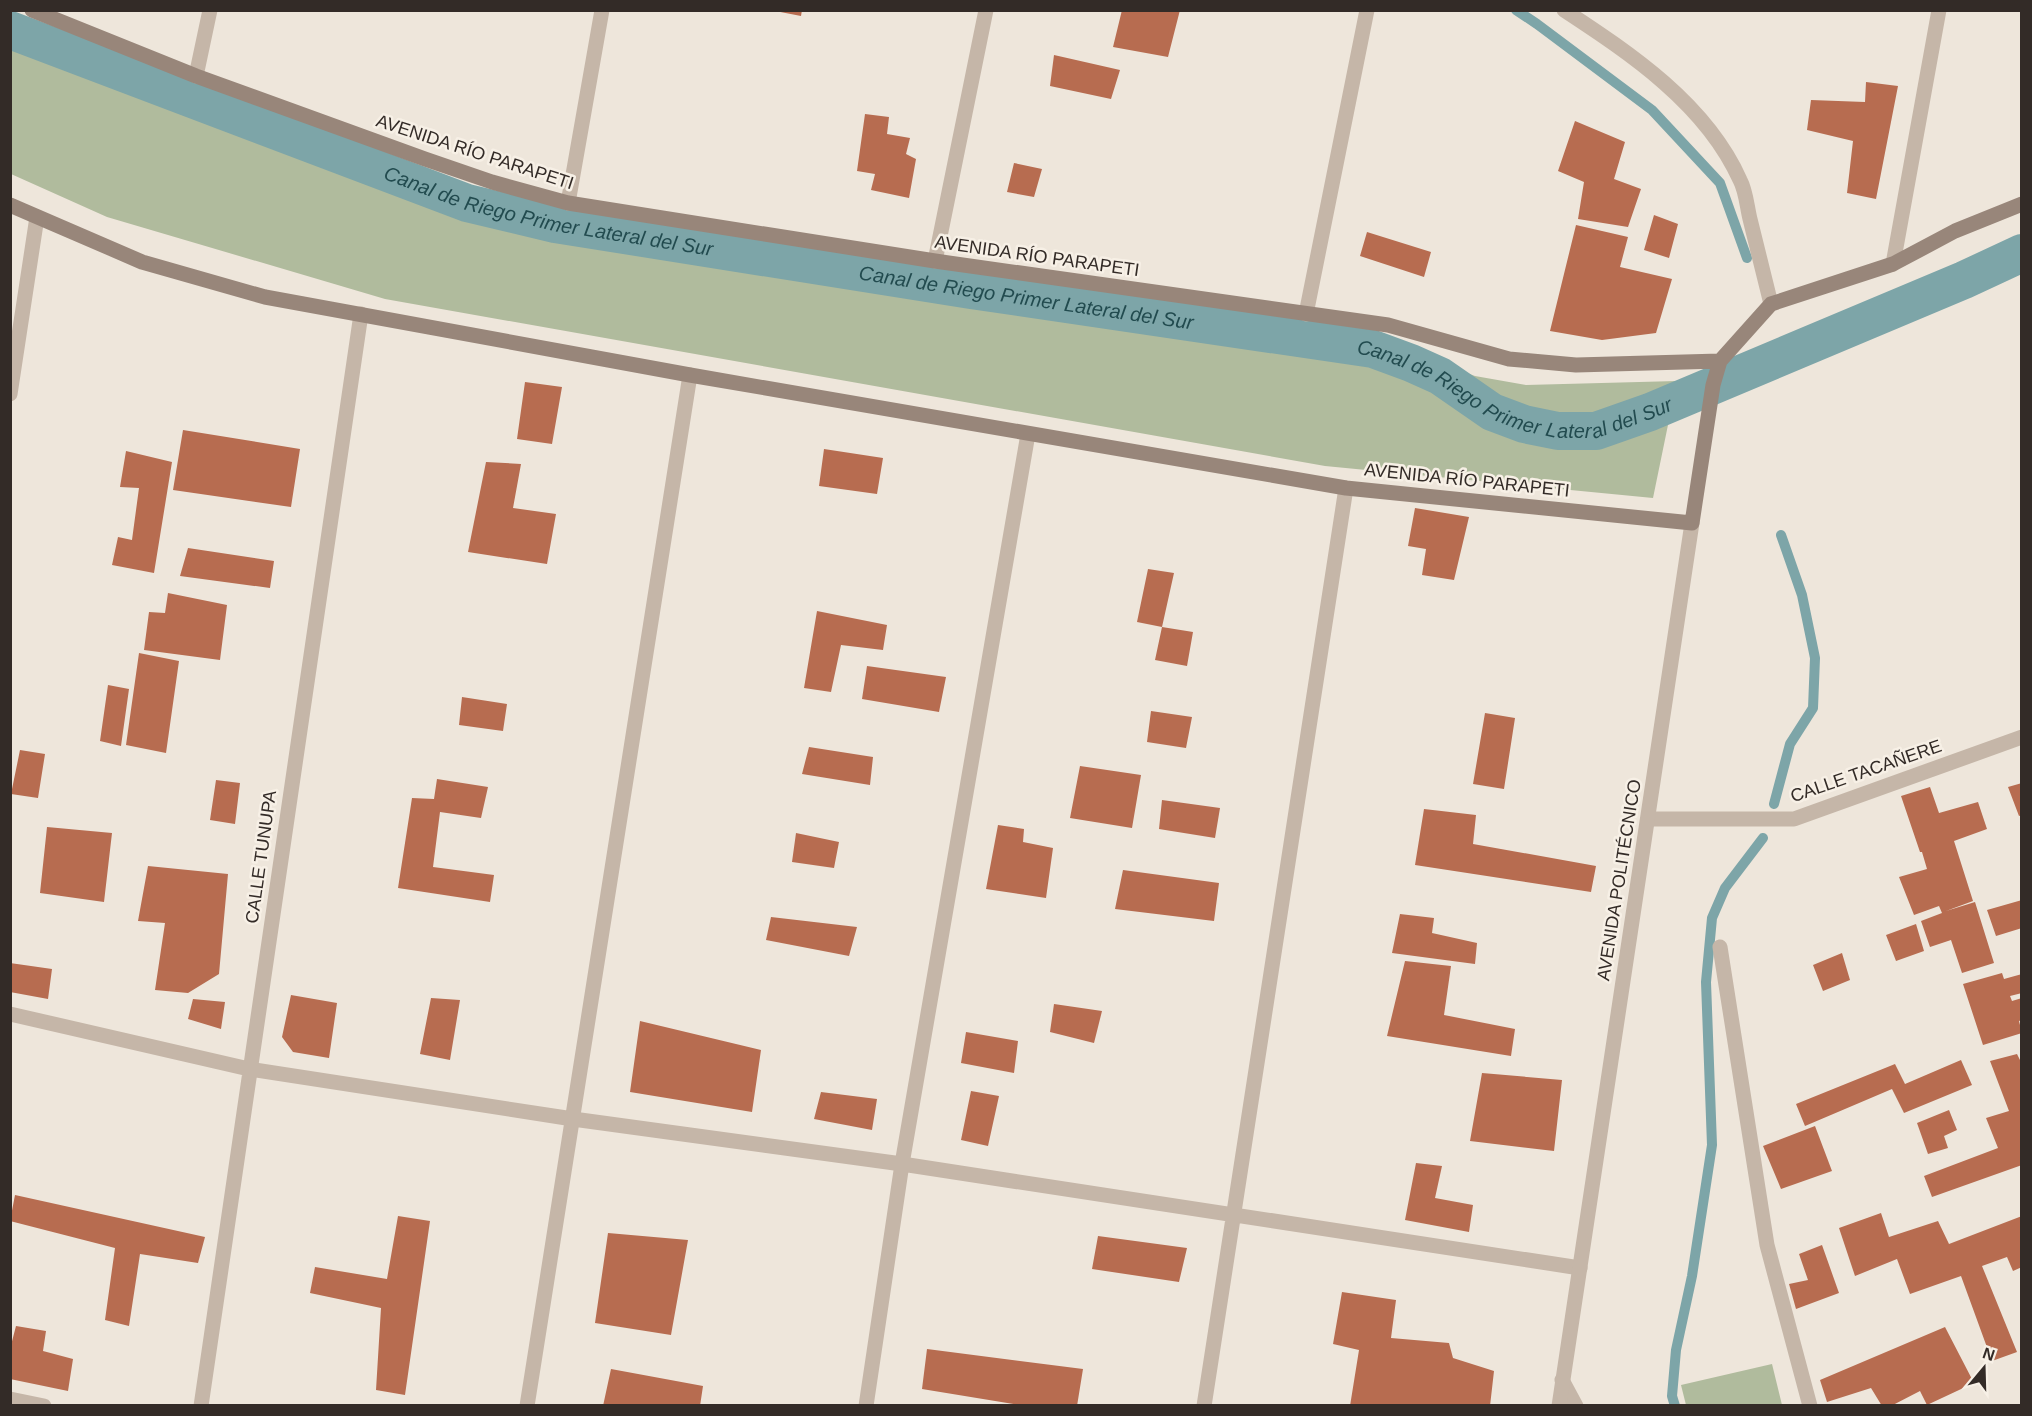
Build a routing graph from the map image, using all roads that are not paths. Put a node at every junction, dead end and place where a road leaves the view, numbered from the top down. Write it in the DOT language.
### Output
graph roads {
  1 [pos="32,10"];
  2 [pos="210,10"];
  3 [pos="602,10"];
  4 [pos="986,10"];
  5 [pos="1367,10"];
  6 [pos="1564,10"];
  7 [pos="1939,10"];
  8 [pos="196,76"];
  9 [pos="568,203"];
  10 [pos="2022,204"];
  11 [pos="10,205"];
  12 [pos="37,217"];
  13 [pos="935,261"];
  14 [pos="1893,264"];
  15 [pos="1771,304"];
  16 [pos="361,314"];
  17 [pos="1306,314"];
  18 [pos="1720,361"];
  19 [pos="690,375"];
  20 [pos="10,394"];
  21 [pos="1028,434"];
  22 [pos="1346,488"];
  23 [pos="1692,523"];
  24 [pos="2022,737"];
  25 [pos="1648,819"];
  26 [pos="1720,947"];
  27 [pos="10,1014"];
  28 [pos="249,1069"];
  29 [pos="573,1119"];
  30 [pos="902,1164"];
  31 [pos="1234,1214"];
  32 [pos="1580,1268"];
  33 [pos="1562,1380"];
  34 [pos="10,1400"];
  35 [pos="44,1406"];
  36 [pos="201,1406"];
  37 [pos="527,1406"];
  38 [pos="866,1406"];
  39 [pos="1204,1406"];
  40 [pos="1558,1406"];
  41 [pos="1576,1406"];
  42 [pos="1810,1406"];
  1 -- 8 [label="main road, AVENIDA RÍO PARAPETI"];
  2 -- 8 [label="street"];
  3 -- 9 [label="street"];
  4 -- 13 [label="street"];
  5 -- 17 [label="street"];
  6 -- 15 [label="street"];
  7 -- 14 [label="street"];
  8 -- 9 [label="main road, AVENIDA RÍO PARAPETI"];
  9 -- 13 [label="main road, AVENIDA RÍO PARAPETI"];
  10 -- 14 [label="main road"];
  11 -- 12 [label="main road, AVENIDA RÍO PARAPETI"];
  12 -- 16 [label="main road, AVENIDA RÍO PARAPETI"];
  12 -- 20 [label="street"];
  13 -- 17 [label="main road, AVENIDA RÍO PARAPETI"];
  14 -- 15 [label="main road"];
  15 -- 18 [label="main road"];
  16 -- 19 [label="main road, AVENIDA RÍO PARAPETI"];
  16 -- 28 [label="street, CALLE TUNUPA"];
  17 -- 18 [label="main road, AVENIDA RÍO PARAPETI"];
  18 -- 23 [label="main road, AVENIDA POLITÉCNICO"];
  19 -- 21 [label="main road, AVENIDA RÍO PARAPETI"];
  19 -- 29 [label="street"];
  21 -- 22 [label="main road, AVENIDA RÍO PARAPETI"];
  21 -- 30 [label="street"];
  22 -- 23 [label="main road, AVENIDA RÍO PARAPETI"];
  22 -- 31 [label="street"];
  23 -- 25 [label="street, AVENIDA POLITÉCNICO"];
  24 -- 25 [label="street, CALLE TACAÑERE"];
  25 -- 32 [label="street, AVENIDA POLITÉCNICO"];
  26 -- 42 [label="street"];
  27 -- 28 [label="street"];
  28 -- 29 [label="street"];
  28 -- 36 [label="street, CALLE TUNUPA"];
  29 -- 30 [label="street"];
  29 -- 37 [label="street"];
  30 -- 31 [label="street"];
  30 -- 38 [label="street"];
  31 -- 32 [label="street"];
  31 -- 39 [label="street"];
  32 -- 33 [label="street, AVENIDA POLITÉCNICO"];
  33 -- 40 [label="street, AVENIDA POLITÉCNICO"];
  33 -- 41 [label="street"];
  34 -- 35 [label="street"];
}
